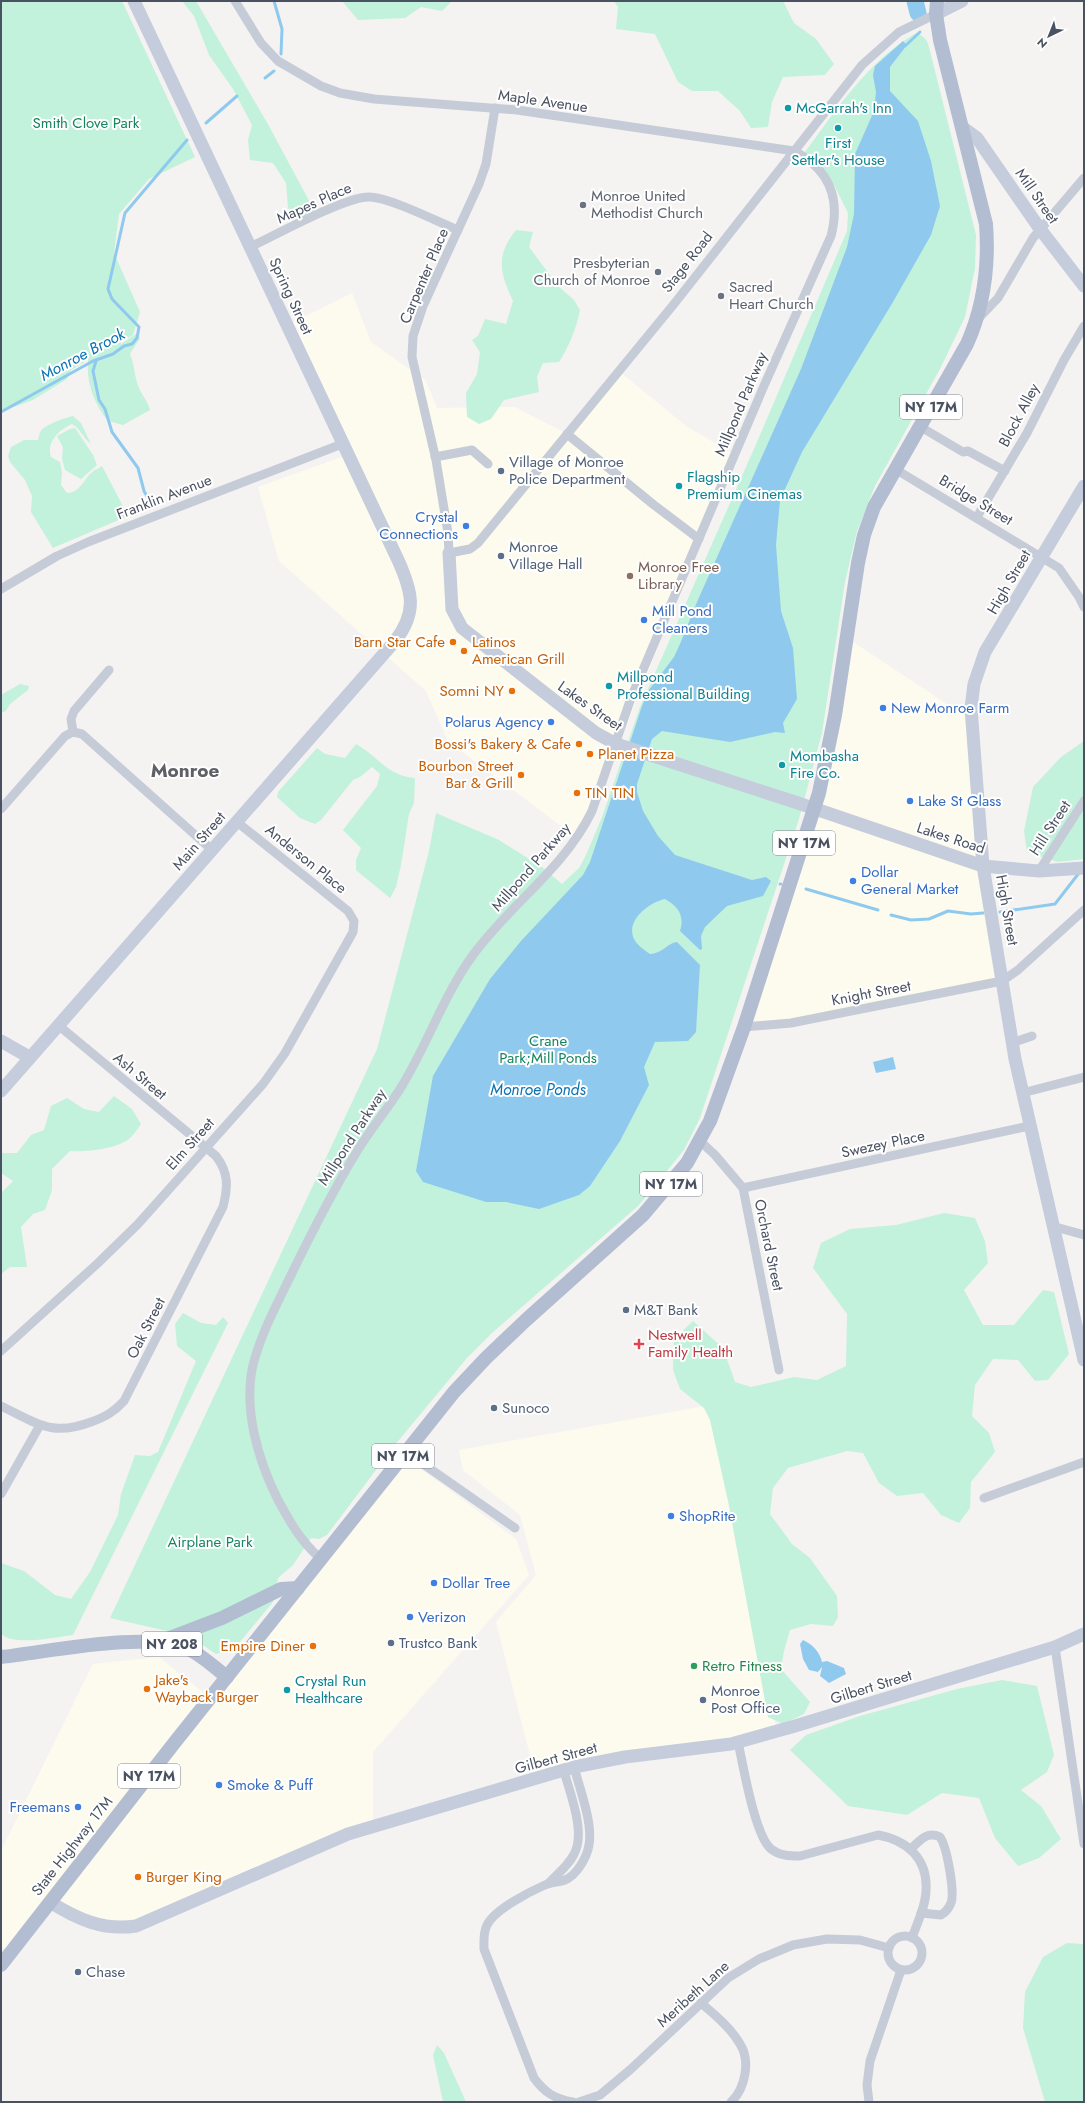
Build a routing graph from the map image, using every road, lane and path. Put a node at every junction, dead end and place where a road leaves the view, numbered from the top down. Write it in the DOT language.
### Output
graph roads {
  1 [pos="134,1"];
  2 [pos="235,1"];
  3 [pos="962,1"];
  4 [pos="936,8"];
  5 [pos="495,108"];
  6 [pos="962,127"];
  7 [pos="794,151"];
  8 [pos="1084,178"];
  9 [pos="1040,229"];
  10 [pos="458,230"];
  11 [pos="250,247"];
  12 [pos="1084,286"];
  13 [pos="977,320"];
  14 [pos="1084,326"];
  15 [pos="919,426"];
  16 [pos="567,434"];
  17 [pos="342,444"];
  18 [pos="435,457"];
  19 [pos="488,464"];
  20 [pos="895,469"];
  21 [pos="1005,471"];
  22 [pos="1084,486"];
  23 [pos="977,517"];
  24 [pos="700,539"];
  25 [pos="448,553"];
  26 [pos="1042,557"];
  27 [pos="1,589"];
  28 [pos="411,607"];
  29 [pos="1084,607"];
  30 [pos="109,670"];
  31 [pos="73,732"];
  32 [pos="621,746"];
  33 [pos="1084,801"];
  34 [pos="1,809"];
  35 [pos="814,810"];
  36 [pos="237,822"];
  37 [pos="212,850"];
  38 [pos="983,866"];
  39 [pos="1084,868"];
  40 [pos="1039,871"];
  41 [pos="1084,910"];
  42 [pos="354,921"];
  43 [pos="1002,981"];
  44 [pos="58,1025"];
  45 [pos="744,1027"];
  46 [pos="1032,1036"];
  47 [pos="1,1041"];
  48 [pos="1012,1044"];
  49 [pos="29,1058"];
  50 [pos="1084,1077"];
  51 [pos="1,1091"];
  52 [pos="1022,1093"];
  53 [pos="1029,1126"];
  54 [pos="700,1141"];
  55 [pos="206,1147"];
  56 [pos="743,1188"];
  57 [pos="1052,1226"];
  58 [pos="1084,1235"];
  59 [pos="1080,1326"];
  60 [pos="1,1351"];
  61 [pos="1084,1360"];
  62 [pos="780,1370"];
  63 [pos="1,1406"];
  64 [pos="40,1424"];
  65 [pos="406,1452"];
  66 [pos="1084,1462"];
  67 [pos="1,1494"];
  68 [pos="984,1498"];
  69 [pos="515,1528"];
  70 [pos="321,1560"];
  71 [pos="298,1588"];
  72 [pos="1084,1634"];
  73 [pos="159,1642"];
  74 [pos="1055,1648"];
  75 [pos="1,1657"];
  76 [pos="227,1677"];
  77 [pos="738,1742"];
  78 [pos="569,1769"];
  79 [pos="1084,1844"];
  80 [pos="910,1849"];
  81 [pos="50,1902"];
  82 [pos="921,1913"];
  83 [pos="912,1938"];
  84 [pos="889,1948"];
  85 [pos="1,1965"];
  86 [pos="901,1970"];
  87 [pos="701,2003"];
  88 [pos="573,2102"];
  89 [pos="579,2102"];
  90 [pos="731,2102"];
  91 [pos="869,2102"];
  1 -- 11 [label="street, Spring Street"];
  2 -- 5 [label="street, Maple Avenue"];
  3 -- 4 [label="street, Stage Road"];
  4 -- 6 [label="main road, NY 17M"];
  4 -- 7 [label="street, Stage Road"];
  5 -- 7 [label="street, Maple Avenue"];
  5 -- 10 [label="street, Carpenter Place"];
  6 -- 9 [label="street, Mill Street"];
  6 -- 13 [label="main road, NY 17M"];
  7 -- 16 [label="street, Stage Road"];
  7 -- 24 [label="street, Millpond Parkway"];
  8 -- 9 [label="street"];
  9 -- 12 [label="street, Mill Street"];
  9 -- 13 [label="street"];
  10 -- 11 [label="street, Mapes Place"];
  10 -- 18 [label="street, Carpenter Place"];
  11 -- 17 [label="street, Spring Street"];
  13 -- 15 [label="main road, NY 17M"];
  14 -- 21 [label="street, Block Alley"];
  15 -- 20 [label="main road, NY 17M"];
  15 -- 21 [label="street"];
  16 -- 24 [label="street"];
  16 -- 25 [label="street, Stage Road"];
  17 -- 27 [label="street, Franklin Avenue"];
  17 -- 28 [label="street, Spring Street"];
  18 -- 19 [label="street"];
  18 -- 25 [label="street, Carpenter Place"];
  20 -- 23 [label="street, Bridge Street"];
  20 -- 35 [label="main road, NY 17M"];
  21 -- 23 [label="street, Block Alley"];
  22 -- 26 [label="street, High Street"];
  23 -- 26 [label="street, Bridge Street"];
  24 -- 32 [label="street, Millpond Parkway"];
  25 -- 32 [label="street, Lakes Street"];
  26 -- 29 [label="street, Bridge Street"];
  26 -- 38 [label="street, High Street"];
  28 -- 36 [label="street, Main Street"];
  30 -- 31 [label="street"];
  31 -- 34 [label="street"];
  31 -- 37 [label="street"];
  32 -- 35 [label="street, Lakes Street"];
  32 -- 70 [label="street, Millpond Parkway"];
  33 -- 40 [label="street, Hill Street"];
  35 -- 38 [label="street, Lakes Road"];
  35 -- 45 [label="main road, NY 17M"];
  36 -- 37 [label="street, Main Street"];
  36 -- 42 [label="street, Anderson Place"];
  37 -- 44 [label="street, Main Street"];
  38 -- 40 [label="street, Lakes Road"];
  38 -- 43 [label="street, High Street"];
  39 -- 40 [label="street, Lakes Road"];
  41 -- 43 [label="street"];
  42 -- 55 [label="street, Elm Street"];
  43 -- 45 [label="street, Knight Street"];
  43 -- 48 [label="street, High Street"];
  44 -- 49 [label="street, Main Street"];
  44 -- 55 [label="street, Ash Street"];
  45 -- 54 [label="main road, NY 17M"];
  46 -- 48 [label="street"];
  47 -- 49 [label="street"];
  48 -- 52 [label="street, High Street"];
  49 -- 51 [label="street, Main Street"];
  50 -- 52 [label="street"];
  52 -- 53 [label="street, High Street"];
  53 -- 56 [label="street, Swezey Place"];
  53 -- 57 [label="street, High Street"];
  54 -- 56 [label="street, Orchard Street"];
  54 -- 65 [label="main road, NY 17M"];
  55 -- 60 [label="street, Elm Street"];
  55 -- 64 [label="street, Oak Street"];
  56 -- 62 [label="street, Orchard Street"];
  57 -- 58 [label="street"];
  57 -- 59 [label="street, High Street"];
  59 -- 61 [label="street, High Street"];
  63 -- 64 [label="street, Oak Street"];
  64 -- 67 [label="street"];
  65 -- 69 [label="street"];
  65 -- 70 [label="main road, NY 17M"];
  66 -- 68 [label="street"];
  70 -- 71 [label="main road, State Highway 17M / NY 17M"];
  71 -- 73 [label="main road"];
  71 -- 76 [label="main road, State Highway 17M / NY 17M"];
  72 -- 74 [label="street, Gilbert Street"];
  73 -- 75 [label="main road, NY 208"];
  73 -- 76 [label="main road, NY 208"];
  74 -- 77 [label="street, Gilbert Street"];
  74 -- 79 [label="street"];
  76 -- 81 [label="main road, State Highway 17M / NY 17M"];
  77 -- 78 [label="street, Gilbert Street"];
  77 -- 80 [label="street"];
  78 -- 81 [label="street, Gilbert Street"];
  78 -- 88 [label="street"];
  80 -- 82 [label="street"];
  80 -- 82 [label="street"];
  81 -- 85 [label="main road, State Highway 17M / NY 17M"];
  82 -- 83 [label="street"];
  83 -- 84 [label="street"];
  83 -- 86 [label="street"];
  84 -- 86 [label="street"];
  84 -- 87 [label="street, Meribeth Lane"];
  86 -- 91 [label="street"];
  87 -- 89 [label="street, Meribeth Lane"];
  87 -- 90 [label="street"];
}
